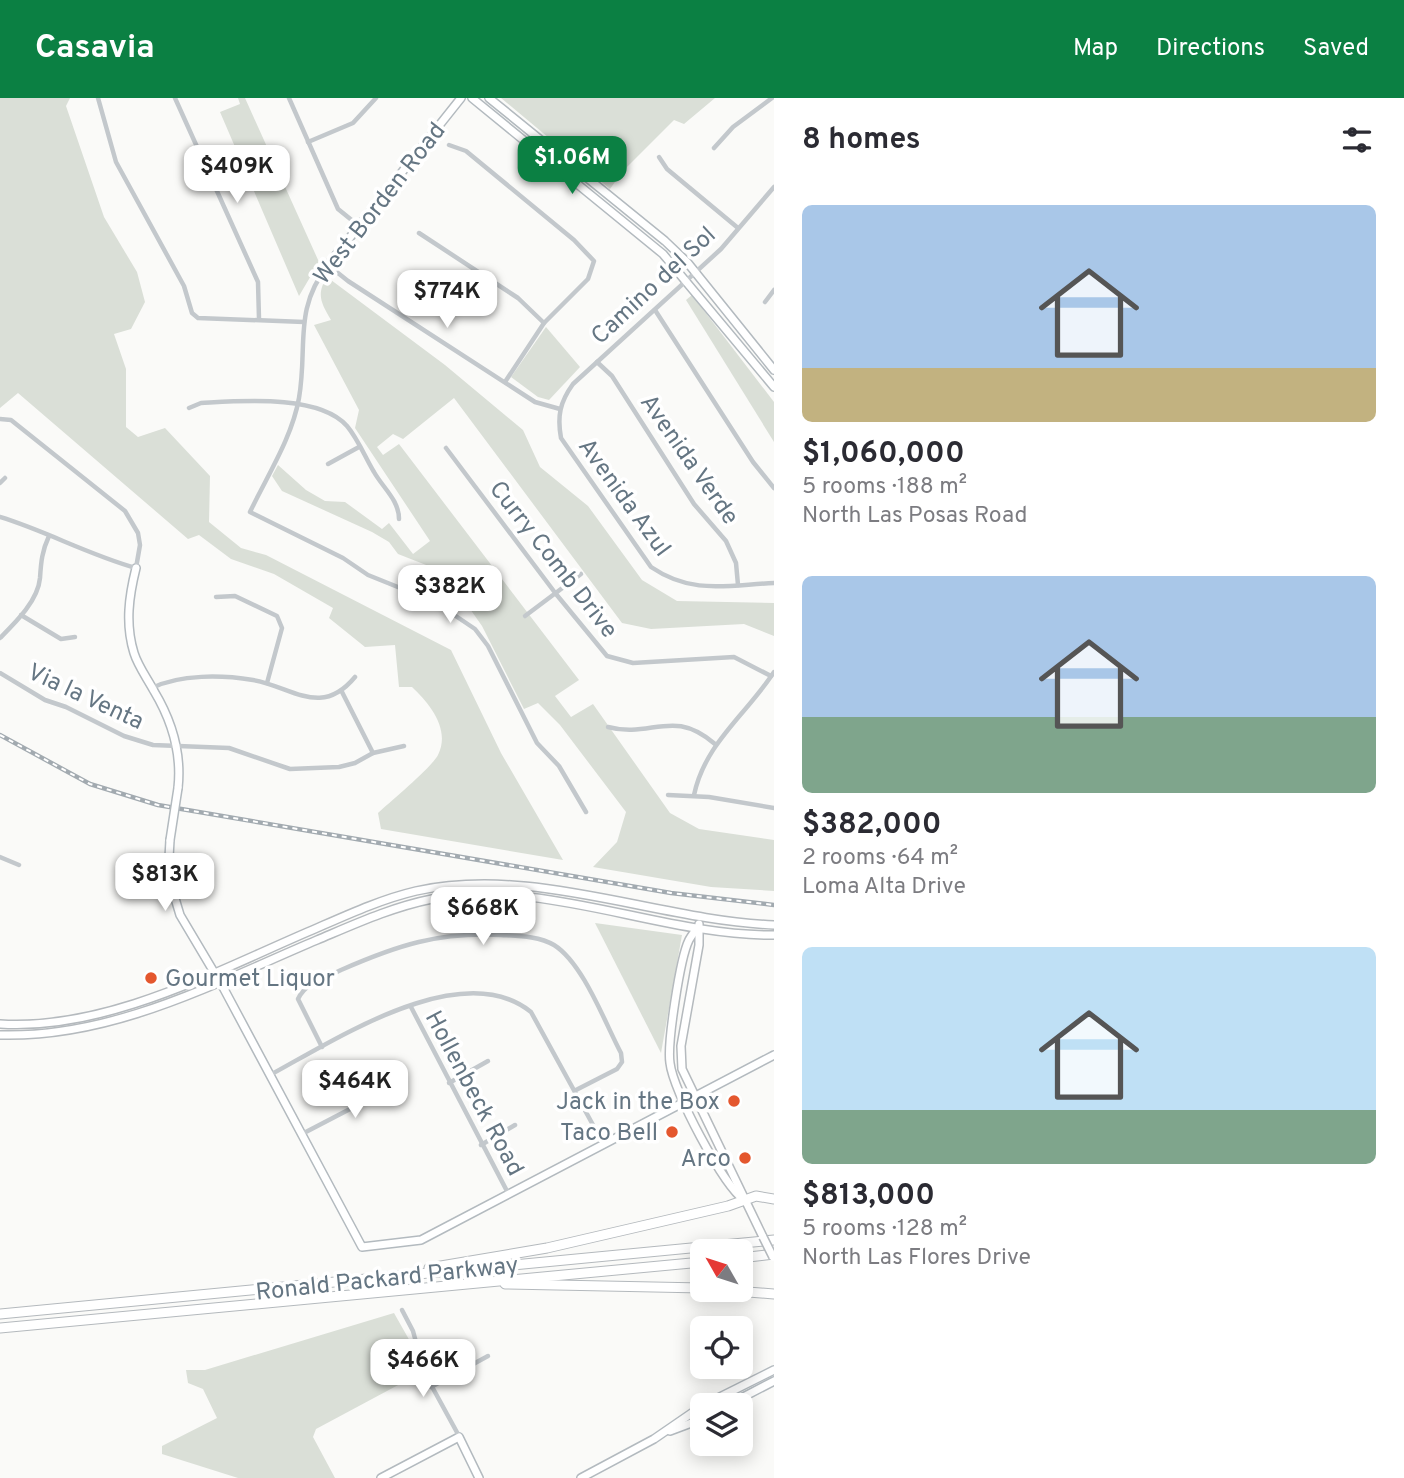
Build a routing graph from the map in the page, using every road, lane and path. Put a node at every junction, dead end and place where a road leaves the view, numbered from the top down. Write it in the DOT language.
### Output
graph roads {
  1 [pos="98,98"];
  2 [pos="175,98"];
  3 [pos="289,98"];
  4 [pos="376,98"];
  5 [pos="461,98"];
  6 [pos="472,98"];
  7 [pos="489,98"];
  8 [pos="772,98"];
  9 [pos="308,142"];
  10 [pos="449,145"];
  11 [pos="714,148"];
  12 [pos="659,157"];
  13 [pos="774,187"];
  14 [pos="359,226"];
  15 [pos="738,228"];
  16 [pos="419,233"];
  17 [pos="328,265"];
  18 [pos="695,273"];
  19 [pos="688,280"];
  20 [pos="774,290"];
  21 [pos="765,302"];
  22 [pos="655,310"];
  23 [pos="259,319"];
  24 [pos="304,322"];
  25 [pos="544,323"];
  26 [pos="597,362"];
  27 [pos="774,370"];
  28 [pos="505,382"];
  29 [pos="774,387"];
  30 [pos="298,404"];
  31 [pos="189,408"];
  32 [pos="560,409"];
  33 [pos="0,419"];
  34 [pos="359,447"];
  35 [pos="446,447"];
  36 [pos="328,464"];
  37 [pos="5,478"];
  38 [pos="0,483"];
  39 [pos="774,488"];
  40 [pos="0,517"];
  41 [pos="399,519"];
  42 [pos="49,536"];
  43 [pos="136,568"];
  44 [pos="581,574"];
  45 [pos="774,583"];
  46 [pos="738,585"];
  47 [pos="555,594"];
  48 [pos="216,597"];
  49 [pos="21,615"];
  50 [pos="525,616"];
  51 [pos="75,637"];
  52 [pos="0,638"];
  53 [pos="0,673"];
  54 [pos="773,674"];
  55 [pos="355,677"];
  56 [pos="267,683"];
  57 [pos="152,688"];
  58 [pos="342,692"];
  59 [pos="608,727"];
  60 [pos="176,744"];
  61 [pos="715,744"];
  62 [pos="404,746"];
  63 [pos="373,753"];
  64 [pos="668,795"];
  65 [pos="694,795"];
  66 [pos="774,808"];
  67 [pos="586,812"];
  68 [pos="0,857"];
  69 [pos="19,865"];
  70 [pos="700,916"];
  71 [pos="774,925"];
  72 [pos="698,926"];
  73 [pos="774,935"];
  74 [pos="214,971"];
  75 [pos="219,981"];
  76 [pos="411,1007"];
  77 [pos="0,1024"];
  78 [pos="0,1035"];
  79 [pos="322,1047"];
  80 [pos="774,1055"];
  81 [pos="488,1061"];
  82 [pos="270,1075"];
  83 [pos="449,1083"];
  84 [pos="398,1084"];
  85 [pos="576,1090"];
  86 [pos="695,1097"];
  87 [pos="685,1102"];
  88 [pos="515,1125"];
  89 [pos="301,1135"];
  90 [pos="481,1145"];
  91 [pos="604,1145"];
  92 [pos="509,1195"];
  93 [pos="774,1199"];
  94 [pos="744,1200"];
  95 [pos="774,1240"];
  96 [pos="774,1257"];
  97 [pos="753,1258"];
  98 [pos="690,1263"];
  99 [pos="362,1280"];
  100 [pos="496,1281"];
  101 [pos="690,1288"];
  102 [pos="753,1292"];
  103 [pos="774,1294"];
  104 [pos="402,1310"];
  105 [pos="0,1314"];
  106 [pos="0,1328"];
  107 [pos="488,1356"];
  108 [pos="774,1370"];
  109 [pos="774,1381"];
  110 [pos="431,1387"];
  111 [pos="729,1393"];
  112 [pos="751,1393"];
  113 [pos="690,1412"];
  114 [pos="690,1425"];
  115 [pos="666,1432"];
  116 [pos="459,1437"];
  117 [pos="381,1478"];
  118 [pos="479,1478"];
  119 [pos="580,1478"];
  1 -- 23 [label="street"];
  2 -- 23 [label="street"];
  3 -- 9 [label="street"];
  4 -- 9 [label="street"];
  5 -- 14 [label="main road, West Borden Road"];
  6 -- 19 [label="main road"];
  7 -- 18 [label="main road"];
  8 -- 11 [label="street"];
  9 -- 14 [label="street"];
  10 -- 25 [label="street"];
  12 -- 15 [label="street"];
  13 -- 15 [label="street, Camino del Sol"];
  14 -- 17 [label="main road, West Borden Road"];
  15 -- 18 [label="street, Camino del Sol"];
  16 -- 25 [label="street"];
  17 -- 24 [label="street, West Borden Road"];
  17 -- 28 [label="street"];
  18 -- 19 [label="street, Camino del Sol"];
  18 -- 27 [label="main road"];
  19 -- 22 [label="street, Camino del Sol"];
  19 -- 29 [label="main road"];
  20 -- 21 [label="street"];
  22 -- 26 [label="street, Camino del Sol"];
  22 -- 39 [label="street"];
  23 -- 24 [label="street"];
  24 -- 30 [label="street, West Borden Road"];
  25 -- 28 [label="street"];
  26 -- 32 [label="street, Camino del Sol"];
  26 -- 46 [label="street, Avenida Verde"];
  28 -- 32 [label="street"];
  30 -- 31 [label="street"];
  30 -- 34 [label="street"];
  30 -- 67 [label="street, West Borden Road"];
  32 -- 46 [label="street, Avenida Azul"];
  33 -- 43 [label="street"];
  34 -- 36 [label="street"];
  34 -- 41 [label="street"];
  35 -- 47 [label="street, Curry Comb Drive"];
  37 -- 38 [label="street"];
  40 -- 42 [label="street"];
  42 -- 43 [label="street"];
  42 -- 49 [label="street"];
  43 -- 57 [label="main road"];
  44 -- 47 [label="street"];
  45 -- 46 [label="street, Avenida Azul"];
  47 -- 50 [label="street"];
  47 -- 54 [label="street, Curry Comb Drive"];
  48 -- 56 [label="street"];
  49 -- 51 [label="street"];
  49 -- 52 [label="street"];
  53 -- 60 [label="street, Via la Venta"];
  54 -- 61 [label="street"];
  55 -- 58 [label="street"];
  56 -- 57 [label="street"];
  56 -- 58 [label="street"];
  57 -- 60 [label="main road"];
  58 -- 63 [label="street"];
  59 -- 61 [label="street"];
  60 -- 63 [label="street, Via la Venta"];
  60 -- 74 [label="main road, bridge"];
  61 -- 65 [label="street"];
  62 -- 63 [label="street, Via la Venta"];
  64 -- 65 [label="street"];
  65 -- 66 [label="street"];
  68 -- 69 [label="street"];
  70 -- 71 [label="main road"];
  70 -- 72 [label="main road"];
  70 -- 74 [label="main road"];
  72 -- 73 [label="main road"];
  72 -- 75 [label="main road"];
  72 -- 86 [label="main road"];
  72 -- 87 [label="main road"];
  74 -- 75 [label="main road"];
  74 -- 77 [label="main road"];
  75 -- 78 [label="main road"];
  75 -- 82 [label="main road"];
  76 -- 79 [label="street"];
  76 -- 83 [label="street, Hollenbeck Road"];
  76 -- 85 [label="street"];
  79 -- 82 [label="street"];
  79 -- 85 [label="street"];
  80 -- 86 [label="main road"];
  81 -- 83 [label="street"];
  82 -- 89 [label="main road"];
  83 -- 90 [label="street, Hollenbeck Road"];
  84 -- 89 [label="street"];
  85 -- 91 [label="street"];
  86 -- 87 [label="main road"];
  86 -- 94 [label="main road"];
  87 -- 91 [label="main road"];
  87 -- 94 [label="main road"];
  88 -- 90 [label="street"];
  89 -- 92 [label="main road"];
  90 -- 92 [label="street, Hollenbeck Road"];
  91 -- 92 [label="main road"];
  93 -- 94 [label="highway"];
  94 -- 96 [label="main road, bridge"];
  94 -- 99 [label="highway"];
  95 -- 99 [label="highway, Ronald Packard Parkway"];
  96 -- 97 [label="highway"];
  98 -- 100 [label="highway, Ronald Packard Parkway"];
  99 -- 105 [label="highway, Ronald Packard Parkway"];
  100 -- 101 [label="highway"];
  100 -- 106 [label="highway, Ronald Packard Parkway"];
  102 -- 103 [label="highway"];
  104 -- 110 [label="street"];
  107 -- 110 [label="street"];
  108 -- 111 [label="main road"];
  109 -- 112 [label="main road"];
  110 -- 116 [label="street"];
  113 -- 115 [label="main road"];
  114 -- 115 [label="main road"];
  115 -- 119 [label="main road"];
  116 -- 117 [label="main road"];
  116 -- 118 [label="main road"];
}
